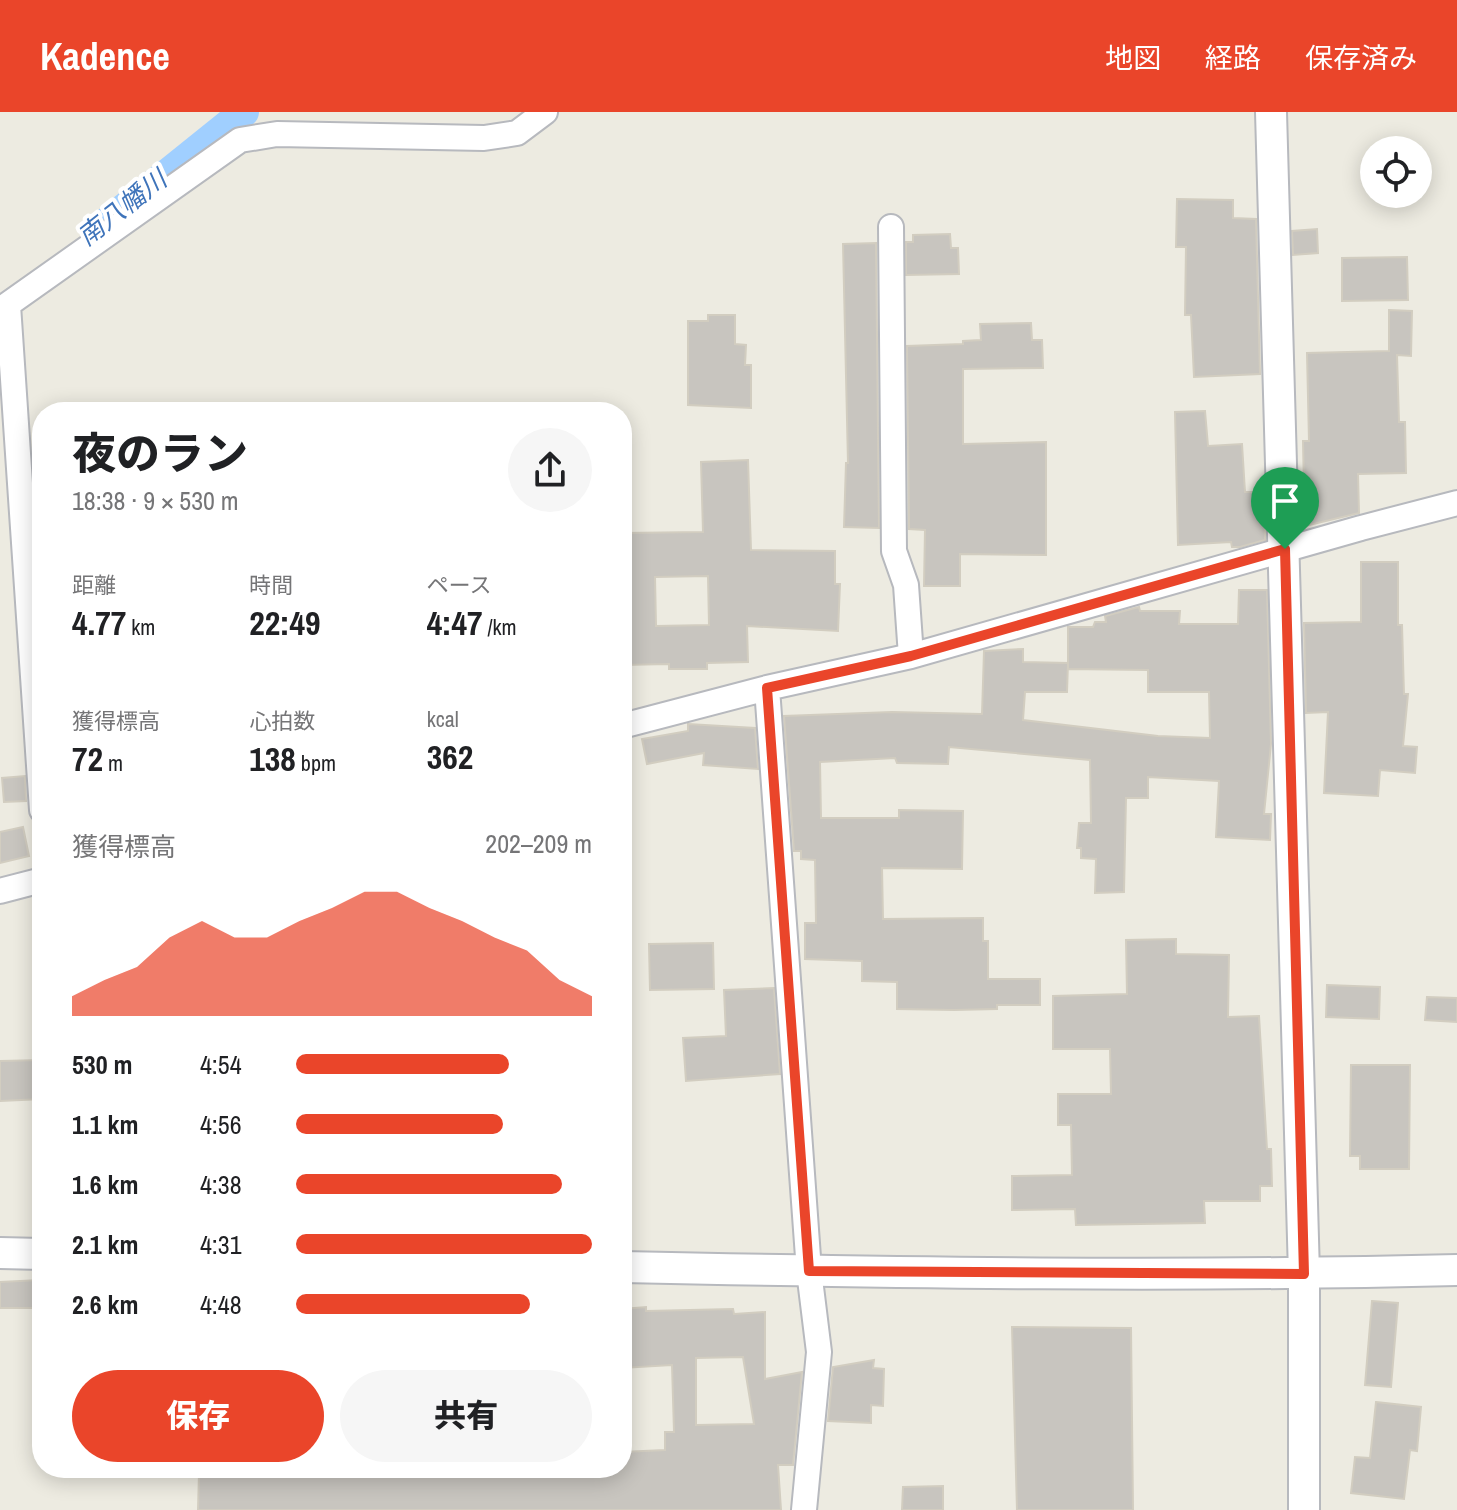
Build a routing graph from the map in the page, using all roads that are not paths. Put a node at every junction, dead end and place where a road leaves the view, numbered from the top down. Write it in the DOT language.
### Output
graph roads {
  1 [pos="545,112"];
  2 [pos="1271,112"];
  3 [pos="891,227"];
  4 [pos="4,308"];
  5 [pos="1457,503"];
  6 [pos="1285,549"];
  7 [pos="911,656"];
  8 [pos="32,678"];
  9 [pos="767,688"];
  10 [pos="632,723"];
  11 [pos="32,883"];
  12 [pos="0,891"];
  13 [pos="0,1253"];
  14 [pos="32,1254"];
  15 [pos="632,1267"];
  16 [pos="1457,1270"];
  17 [pos="809,1271"];
  18 [pos="1304,1274"];
  19 [pos="804,1510"];
  20 [pos="1304,1510"];
  1 -- 4 [label="street"];
  2 -- 6 [label="street"];
  3 -- 7 [label="street"];
  4 -- 8 [label="street"];
  5 -- 6 [label="street"];
  6 -- 7 [label="street"];
  6 -- 18 [label="street"];
  7 -- 9 [label="street"];
  9 -- 10 [label="street"];
  9 -- 17 [label="street"];
  11 -- 12 [label="street"];
  13 -- 14 [label="street"];
  15 -- 17 [label="street"];
  16 -- 18 [label="street"];
  17 -- 18 [label="street"];
  17 -- 19 [label="street"];
  18 -- 20 [label="street"];
}
